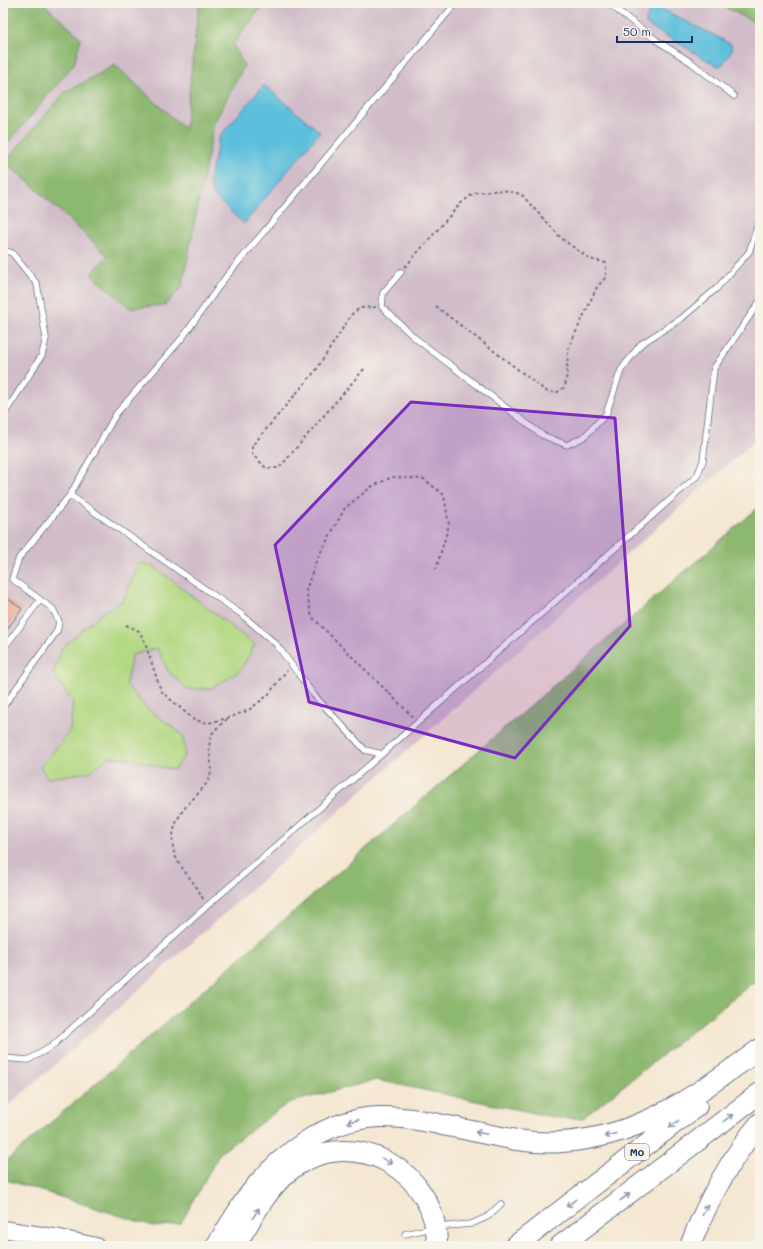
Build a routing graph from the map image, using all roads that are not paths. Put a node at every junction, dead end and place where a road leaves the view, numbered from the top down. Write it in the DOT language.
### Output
graph roads {
  1 [pos="456,3"];
  2 [pos="608,3"];
  3 [pos="734,96"];
  4 [pos="760,221"];
  5 [pos="3,250"];
  6 [pos="401,272"];
  7 [pos="760,301"];
  8 [pos="3,416"];
  9 [pos="70,495"];
  10 [pos="40,600"];
  11 [pos="3,649"];
  12 [pos="3,708"];
  13 [pos="382,754"];
  14 [pos="760,1049"];
  15 [pos="760,1057"];
  16 [pos="3,1058"];
  17 [pos="760,1093"];
  18 [pos="760,1124"];
  19 [pos="502,1204"];
  20 [pos="3,1229"];
  21 [pos="405,1234"];
  22 [pos="436,1237"];
  23 [pos="96,1246"];
  24 [pos="216,1246"];
  25 [pos="235,1246"];
  26 [pos="515,1246"];
  27 [pos="560,1246"];
  28 [pos="690,1246"];
  1 -- 9 [label="lane"];
  2 -- 3 [label="lane"];
  4 -- 6 [label="lane"];
  5 -- 8 [label="lane"];
  7 -- 13 [label="lane"];
  9 -- 10 [label="lane"];
  9 -- 13 [label="lane"];
  10 -- 11 [label="lane"];
  10 -- 12 [label="lane"];
  13 -- 16 [label="lane"];
  14 -- 24 [label="highway, one-way"];
  15 -- 26 [label="highway, M0, one-way"];
  27 -- 17 [label="highway, M0, one-way"];
  28 -- 18 [label="highway, one-way"];
  19 -- 22 [label="lane"];
  20 -- 23 [label="main road"];
  21 -- 22 [label="lane"];
  25 -- 22 [label="highway, one-way"];
}
